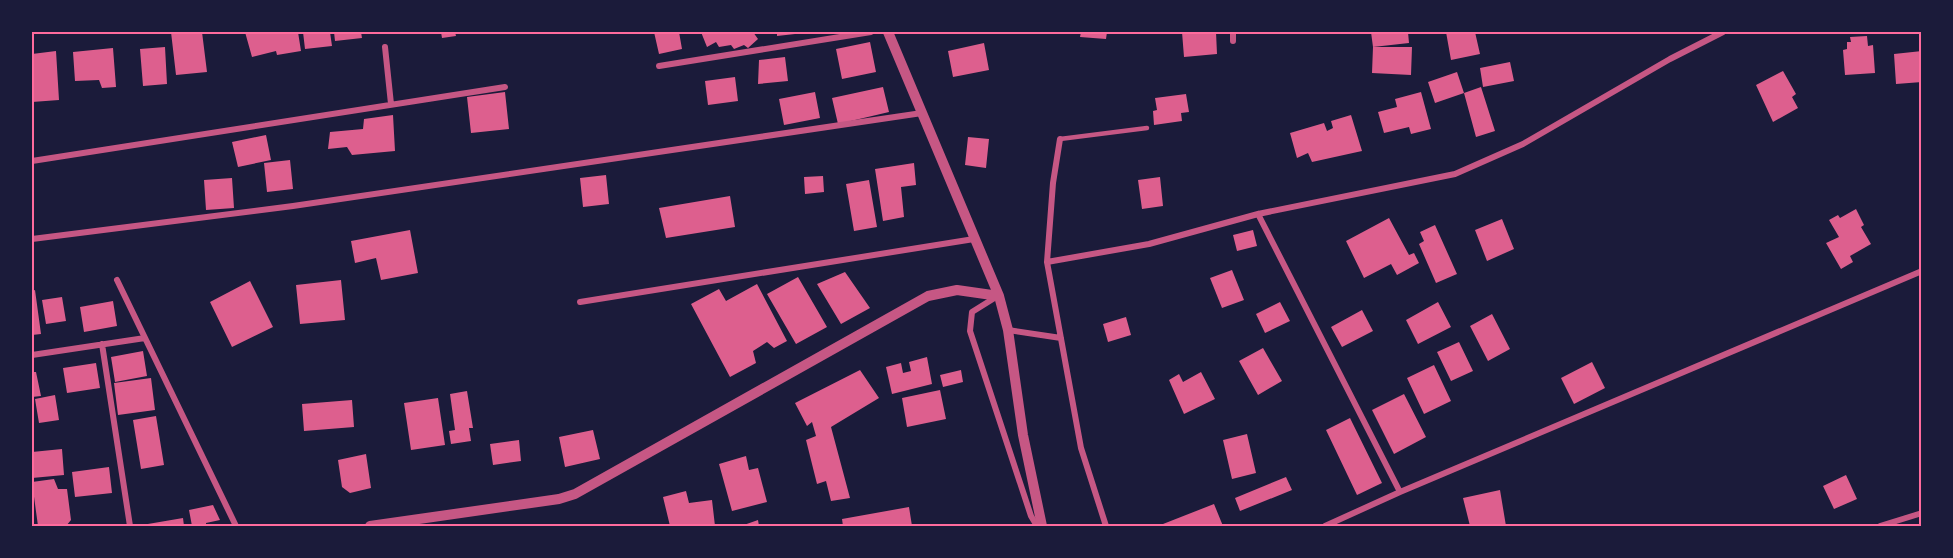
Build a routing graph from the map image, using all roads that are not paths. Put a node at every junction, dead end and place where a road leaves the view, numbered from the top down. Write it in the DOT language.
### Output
graph roads {
  1 [pos="871,32"];
  2 [pos="888,32"];
  3 [pos="1233,32"];
  4 [pos="1723,32"];
  5 [pos="1233,41"];
  6 [pos="385,47"];
  7 [pos="659,66"];
  8 [pos="505,87"];
  9 [pos="391,104"];
  10 [pos="923,113"];
  11 [pos="1147,128"];
  12 [pos="1060,139"];
  13 [pos="32,161"];
  14 [pos="1258,214"];
  15 [pos="32,239"];
  16 [pos="974,239"];
  17 [pos="1047,262"];
  18 [pos="1922,271"];
  19 [pos="117,280"];
  20 [pos="999,296"];
  21 [pos="580,302"];
  22 [pos="1008,330"];
  23 [pos="144,338"];
  24 [pos="1061,338"];
  25 [pos="102,344"];
  26 [pos="32,354"];
  27 [pos="1400,492"];
  28 [pos="1922,513"];
  29 [pos="130,526"];
  30 [pos="236,526"];
  31 [pos="370,526"];
  32 [pos="1037,526"];
  33 [pos="1042,526"];
  34 [pos="1106,526"];
  35 [pos="1325,526"];
  36 [pos="1880,526"];
  1 -- 7 [label="street"];
  2 -- 10 [label="street"];
  3 -- 5 [label="street"];
  4 -- 14 [label="street"];
  6 -- 9 [label="street"];
  8 -- 9 [label="street"];
  9 -- 13 [label="street"];
  10 -- 15 [label="street"];
  10 -- 16 [label="street"];
  11 -- 12 [label="lane"];
  12 -- 17 [label="street"];
  14 -- 17 [label="street"];
  14 -- 27 [label="street"];
  16 -- 20 [label="street"];
  16 -- 21 [label="street"];
  17 -- 24 [label="street"];
  18 -- 27 [label="street"];
  19 -- 23 [label="street"];
  20 -- 22 [label="street"];
  20 -- 31 [label="street"];
  20 -- 32 [label="street"];
  22 -- 24 [label="street"];
  22 -- 33 [label="street"];
  23 -- 25 [label="street"];
  23 -- 30 [label="street"];
  24 -- 34 [label="street"];
  25 -- 26 [label="street"];
  25 -- 29 [label="street"];
  27 -- 35 [label="street"];
  28 -- 36 [label="street"];
}
